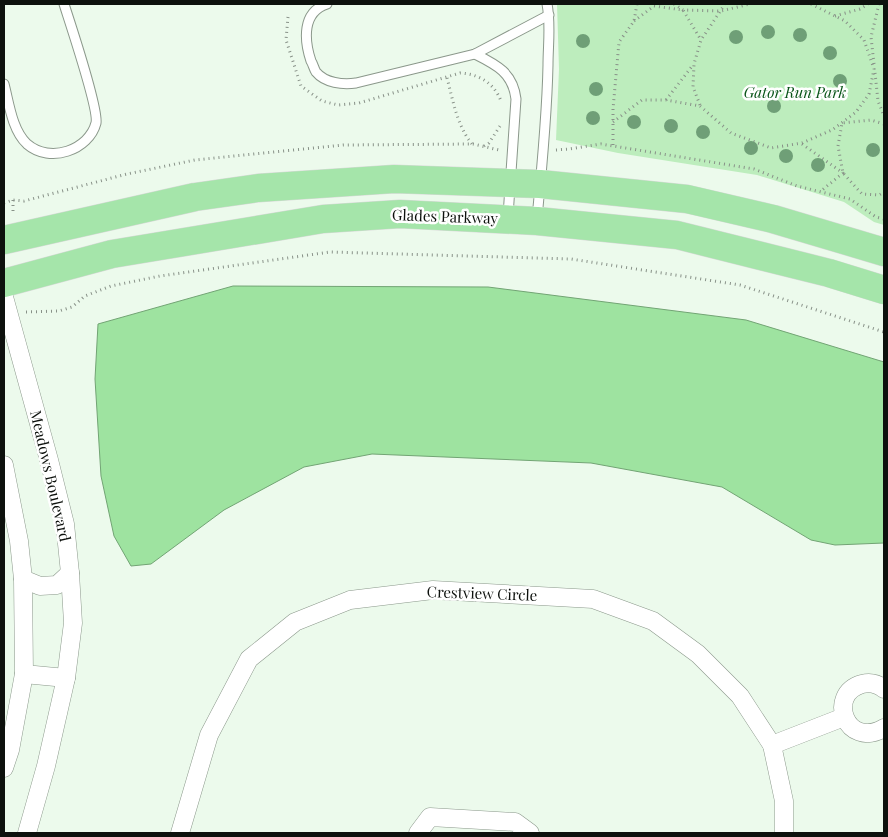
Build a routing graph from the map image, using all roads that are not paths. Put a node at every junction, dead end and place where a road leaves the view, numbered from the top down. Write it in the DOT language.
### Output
graph roads {
  1 [pos="64,4"];
  2 [pos="328,4"];
  3 [pos="547,4"];
  4 [pos="549,16"];
  5 [pos="475,54"];
  6 [pos="4,84"];
  7 [pos="511,182"];
  8 [pos="540,184"];
  9 [pos="508,220"];
  10 [pos="536,221"];
  11 [pos="4,240"];
  12 [pos="884,252"];
  13 [pos="4,283"];
  14 [pos="884,290"];
  15 [pos="4,297"];
  16 [pos="4,465"];
  17 [pos="70,572"];
  18 [pos="23,579"];
  19 [pos="24,674"];
  20 [pos="66,678"];
  21 [pos="884,689"];
  22 [pos="844,718"];
  23 [pos="884,728"];
  24 [pos="772,745"];
  25 [pos="4,768"];
  26 [pos="27,833"];
  27 [pos="180,833"];
  28 [pos="418,833"];
  29 [pos="530,833"];
  30 [pos="784,833"];
  1 -- 6 [label="lane"];
  2 -- 5 [label="lane"];
  3 -- 4 [label="lane"];
  4 -- 5 [label="lane"];
  4 -- 8 [label="lane"];
  5 -- 7 [label="lane"];
  7 -- 8 [label="main road"];
  7 -- 9 [label="lane"];
  7 -- 11 [label="main road"];
  8 -- 10 [label="lane"];
  8 -- 12 [label="main road"];
  9 -- 10 [label="main road, Glades Parkway"];
  9 -- 13 [label="main road, Glades Parkway"];
  10 -- 14 [label="main road, Glades Parkway"];
  15 -- 17 [label="street, Meadows Boulevard"];
  16 -- 18 [label="street"];
  17 -- 18 [label="street"];
  17 -- 20 [label="street, Meadows Boulevard"];
  18 -- 19 [label="street"];
  19 -- 20 [label="street"];
  19 -- 25 [label="street"];
  20 -- 26 [label="street, Meadows Boulevard"];
  21 -- 22 [label="street"];
  22 -- 23 [label="street"];
  22 -- 24 [label="street"];
  24 -- 27 [label="street, Crestview Circle"];
  24 -- 30 [label="street, Crestview Circle"];
  28 -- 29 [label="street"];
}
